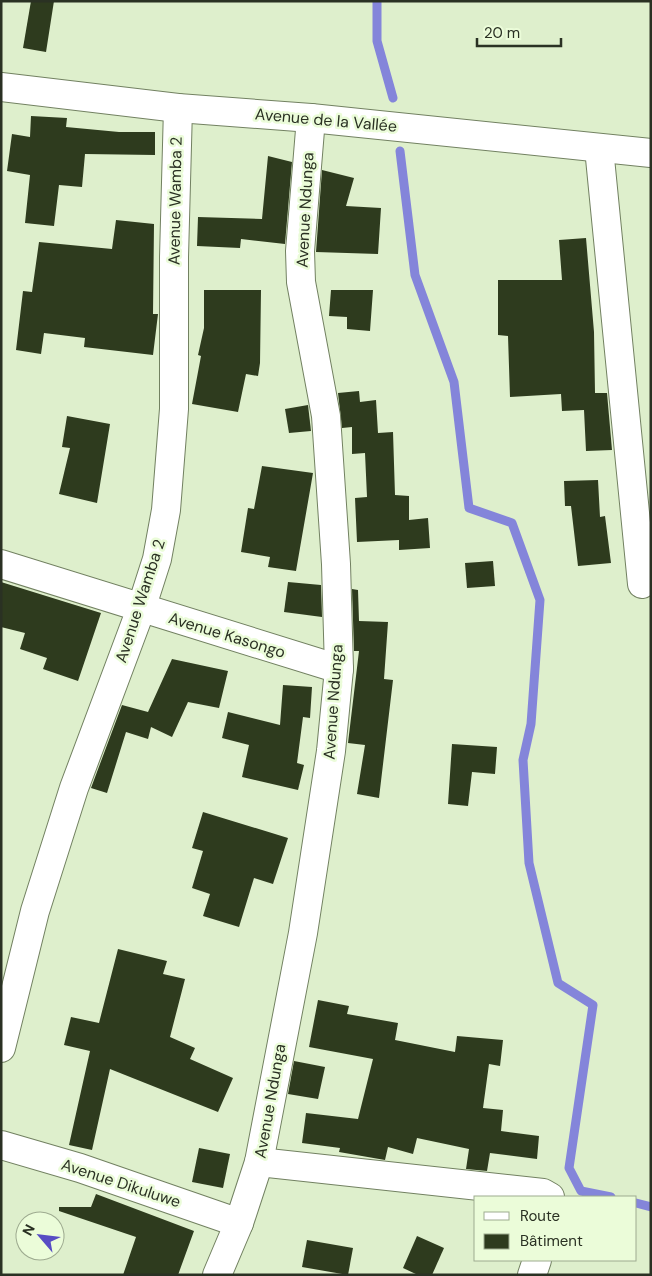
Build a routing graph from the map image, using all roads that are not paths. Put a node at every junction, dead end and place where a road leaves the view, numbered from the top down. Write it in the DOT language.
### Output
graph roads {
  1 [pos="1,87"];
  2 [pos="178,108"];
  3 [pos="311,118"];
  4 [pos="599,148"];
  5 [pos="651,153"];
  6 [pos="1,564"];
  7 [pos="642,584"];
  8 [pos="141,609"];
  9 [pos="338,670"];
  10 [pos="1,1048"];
  11 [pos="1,1145"];
  12 [pos="259,1162"];
  13 [pos="548,1196"];
  14 [pos="239,1223"];
  15 [pos="537,1261"];
  16 [pos="217,1275"];
  17 [pos="532,1275"];
  1 -- 2 [label="street, Avenue de la Vallée"];
  2 -- 3 [label="street, Avenue de la Vallée"];
  2 -- 8 [label="street, Avenue Wamba 2"];
  3 -- 4 [label="street, Avenue de la Vallée"];
  3 -- 9 [label="street, Avenue Ndunga"];
  4 -- 5 [label="street, Avenue de la Vallée"];
  4 -- 7 [label="street"];
  6 -- 8 [label="street, Avenue Kasongo"];
  8 -- 9 [label="street, Avenue Kasongo"];
  8 -- 10 [label="street, Avenue Wamba 2"];
  9 -- 12 [label="street, Avenue Ndunga"];
  11 -- 14 [label="street, Avenue Dikuluwe"];
  12 -- 13 [label="street"];
  12 -- 14 [label="street, Avenue Ndunga"];
  14 -- 16 [label="street, Avenue Ndunga"];
  15 -- 17 [label="street"];
}
